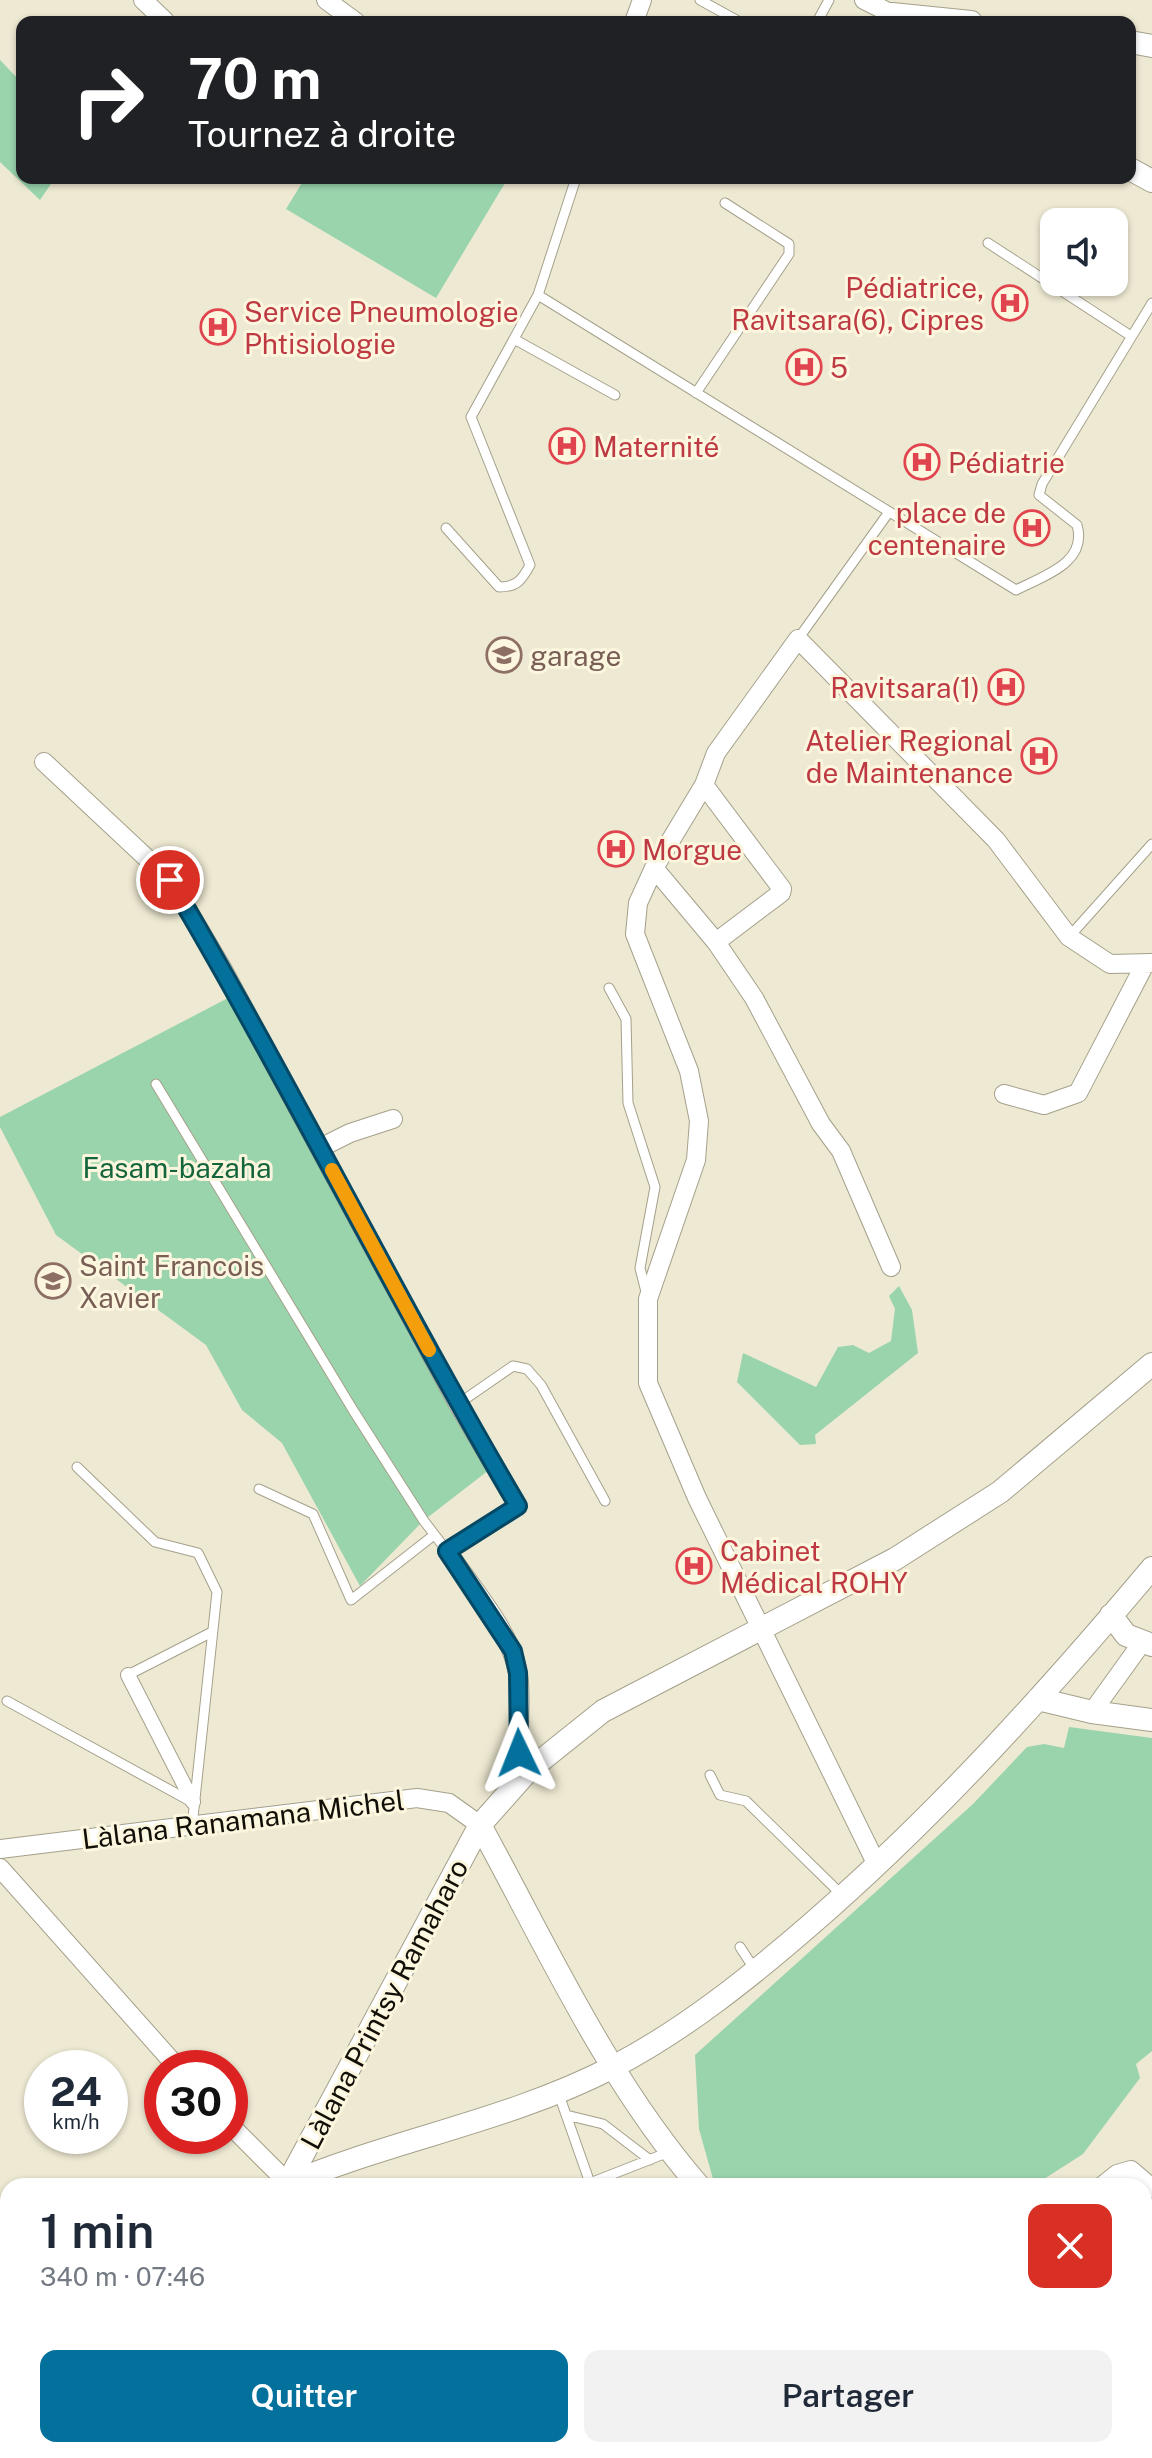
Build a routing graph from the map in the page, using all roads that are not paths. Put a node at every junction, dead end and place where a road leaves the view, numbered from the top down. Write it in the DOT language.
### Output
graph roads {
  1 [pos="143,0"];
  2 [pos="326,0"];
  3 [pos="700,0"];
  4 [pos="864,0"];
  5 [pos="160,16"];
  6 [pos="348,16"];
  7 [pos="729,16"];
  8 [pos="892,16"];
  9 [pos="574,184"];
  10 [pos="725,203"];
  11 [pos="988,243"];
  12 [pos="538,295"];
  13 [pos="1152,303"];
  14 [pos="1131,336"];
  15 [pos="514,339"];
  16 [pos="696,393"];
  17 [pos="615,395"];
  18 [pos="889,512"];
  19 [pos="446,528"];
  20 [pos="798,639"];
  21 [pos="44,762"];
  22 [pos="704,785"];
  23 [pos="1152,844"];
  24 [pos="654,868"];
  25 [pos="1069,937"];
  26 [pos="716,942"];
  27 [pos="1148,964"];
  28 [pos="609,988"];
  29 [pos="156,1084"];
  30 [pos="1004,1094"];
  31 [pos="393,1119"];
  32 [pos="320,1148"];
  33 [pos="891,1267"];
  34 [pos="648,1299"];
  35 [pos="1152,1364"];
  36 [pos="458,1404"];
  37 [pos="77,1467"];
  38 [pos="259,1489"];
  39 [pos="605,1501"];
  40 [pos="434,1535"];
  41 [pos="447,1551"];
  42 [pos="1152,1568"];
  43 [pos="1111,1615"];
  44 [pos="764,1628"];
  45 [pos="212,1632"];
  46 [pos="1146,1644"];
  47 [pos="128,1675"];
  48 [pos="1038,1699"];
  49 [pos="7,1701"];
  50 [pos="1092,1712"];
  51 [pos="1152,1720"];
  52 [pos="528,1771"];
  53 [pos="710,1775"];
  54 [pos="193,1802"];
  55 [pos="480,1825"];
  56 [pos="192,1827"];
  57 [pos="0,1849"];
  58 [pos="877,1865"];
  59 [pos="0,1868"];
  60 [pos="843,1896"];
  61 [pos="740,1947"];
  62 [pos="756,1972"];
  63 [pos="162,2050"];
  64 [pos="613,2067"];
  65 [pos="558,2092"];
  66 [pos="566,2115"];
  67 [pos="248,2145"];
  68 [pos="660,2156"];
  69 [pos="279,2178"];
  70 [pos="289,2178"];
  71 [pos="306,2178"];
  72 [pos="588,2178"];
  73 [pos="603,2178"];
  74 [pos="689,2178"];
  75 [pos="1112,2178"];
  76 [pos="1140,2178"];
  1 -- 5 [label="street"];
  2 -- 6 [label="street"];
  3 -- 7 [label="lane"];
  4 -- 8 [label="street"];
  9 -- 12 [label="lane"];
  10 -- 16 [label="lane"];
  11 -- 14 [label="lane"];
  12 -- 15 [label="lane"];
  12 -- 16 [label="lane"];
  13 -- 14 [label="lane"];
  14 -- 18 [label="lane"];
  15 -- 17 [label="lane"];
  15 -- 19 [label="lane"];
  16 -- 18 [label="lane"];
  18 -- 20 [label="lane"];
  20 -- 22 [label="street"];
  20 -- 25 [label="street"];
  21 -- 32 [label="street"];
  22 -- 24 [label="street"];
  22 -- 26 [label="street"];
  23 -- 25 [label="lane"];
  24 -- 26 [label="street"];
  24 -- 34 [label="street"];
  25 -- 27 [label="street"];
  26 -- 33 [label="street"];
  27 -- 30 [label="street"];
  28 -- 34 [label="lane"];
  29 -- 40 [label="lane"];
  31 -- 32 [label="street"];
  32 -- 36 [label="street"];
  34 -- 44 [label="street"];
  35 -- 44 [label="street, Làlana Printsy Ramaharo"];
  36 -- 39 [label="lane"];
  36 -- 41 [label="street"];
  37 -- 45 [label="lane"];
  38 -- 40 [label="lane"];
  40 -- 41 [label="lane"];
  41 -- 52 [label="street"];
  42 -- 43 [label="street"];
  43 -- 46 [label="street"];
  43 -- 48 [label="street"];
  44 -- 52 [label="street, Làlana Printsy Ramaharo"];
  44 -- 58 [label="street"];
  45 -- 47 [label="lane"];
  45 -- 54 [label="lane"];
  46 -- 50 [label="street"];
  47 -- 54 [label="street"];
  48 -- 50 [label="street"];
  48 -- 58 [label="street"];
  49 -- 54 [label="lane"];
  50 -- 51 [label="street"];
  52 -- 55 [label="street, Làlana Printsy Ramaharo"];
  53 -- 60 [label="lane"];
  54 -- 56 [label="lane"];
  55 -- 56 [label="street, Làlana Ranamana Michel"];
  55 -- 64 [label="street"];
  55 -- 70 [label="street, Làlana Printsy Ramaharo"];
  56 -- 57 [label="street, Làlana Ranamana Michel"];
  58 -- 60 [label="street"];
  59 -- 63 [label="street"];
  60 -- 62 [label="street"];
  61 -- 62 [label="lane"];
  62 -- 64 [label="street"];
  64 -- 65 [label="street"];
  64 -- 68 [label="street"];
  65 -- 66 [label="lane"];
  65 -- 71 [label="street"];
  66 -- 68 [label="lane"];
  66 -- 72 [label="lane"];
  67 -- 69 [label="street"];
  68 -- 73 [label="lane"];
  68 -- 74 [label="street"];
  75 -- 76 [label="street"];
}
